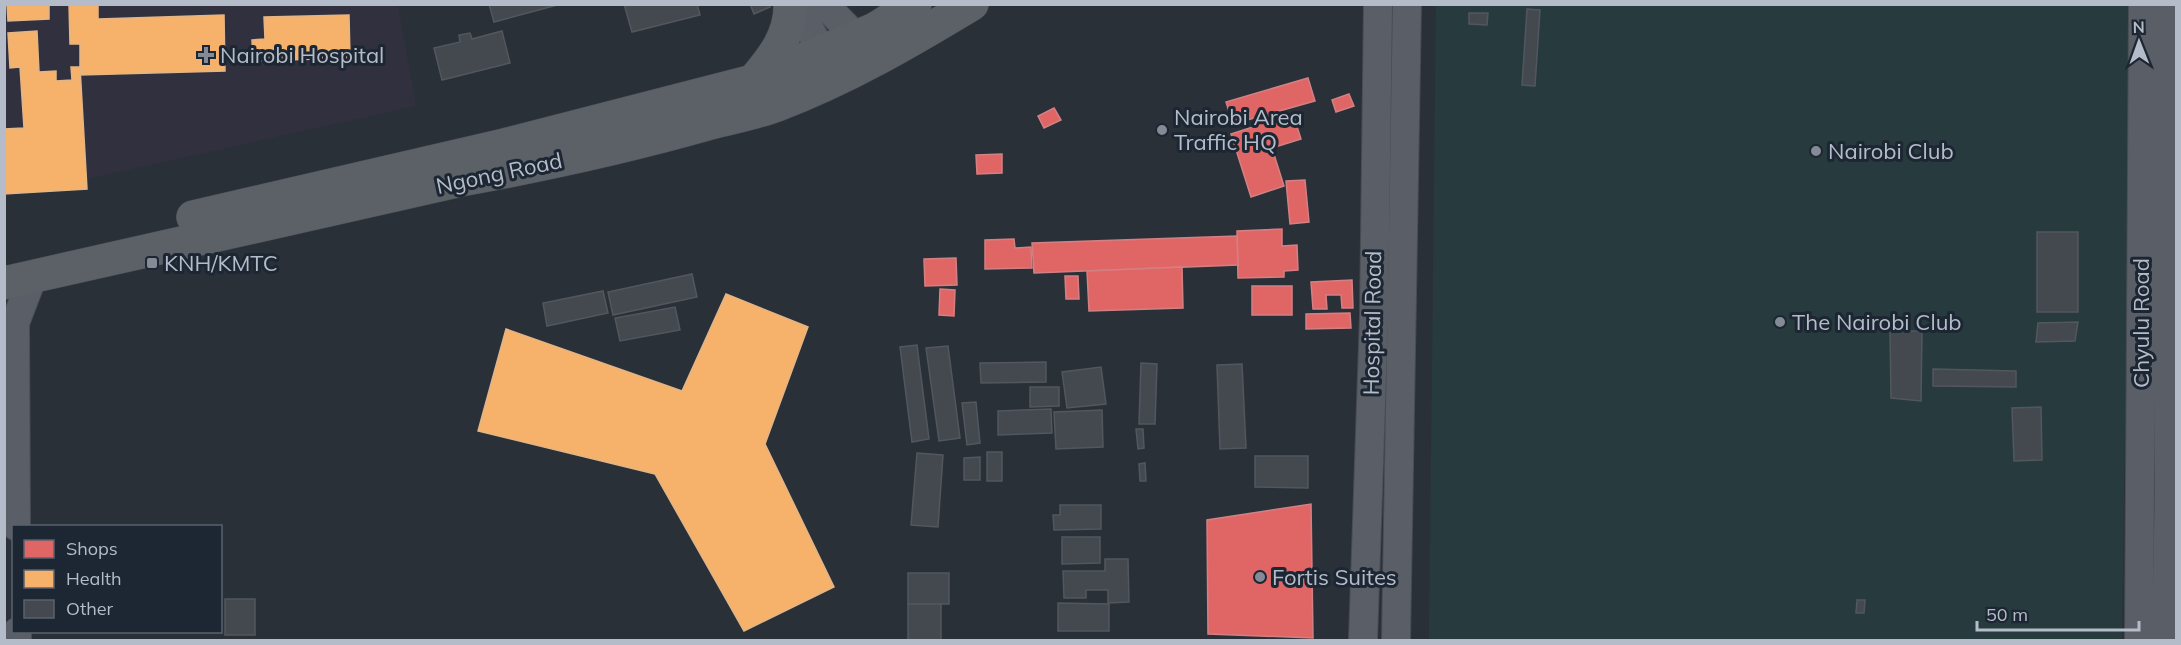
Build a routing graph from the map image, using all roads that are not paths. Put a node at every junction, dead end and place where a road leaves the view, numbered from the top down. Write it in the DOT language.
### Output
graph roads {
  1 [pos="790,4"];
  2 [pos="796,4"];
  3 [pos="824,4"];
  4 [pos="915,4"];
  5 [pos="972,4"];
  6 [pos="1378,4"];
  7 [pos="1407,4"];
  8 [pos="2143,4"];
  9 [pos="2168,4"];
  10 [pos="861,50"];
  11 [pos="827,67"];
  12 [pos="753,81"];
  13 [pos="4,260"];
  14 [pos="19,280"];
  15 [pos="10,315"];
  16 [pos="16,525"];
  17 [pos="1363,640"];
  18 [pos="1396,640"];
  19 [pos="2139,640"];
  20 [pos="2166,640"];
  1 -- 12 [label="main road"];
  2 -- 11 [label="street"];
  3 -- 10 [label="street"];
  4 -- 10 [label="main road, Ngong Road"];
  5 -- 10 [label="main road, Ngong Road"];
  6 -- 17 [label="street, Hospital Road"];
  7 -- 18 [label="street, Hospital Road"];
  8 -- 19 [label="street, Chyulu Road"];
  9 -- 20 [label="street, Chyulu Road"];
  10 -- 11 [label="main road, Ngong Road"];
  11 -- 12 [label="main road, Ngong Road"];
  11 -- 14 [label="main road, Ngong Road"];
  12 -- 13 [label="main road, Ngong Road"];
  14 -- 15 [label="street"];
  15 -- 16 [label="street"];
}
